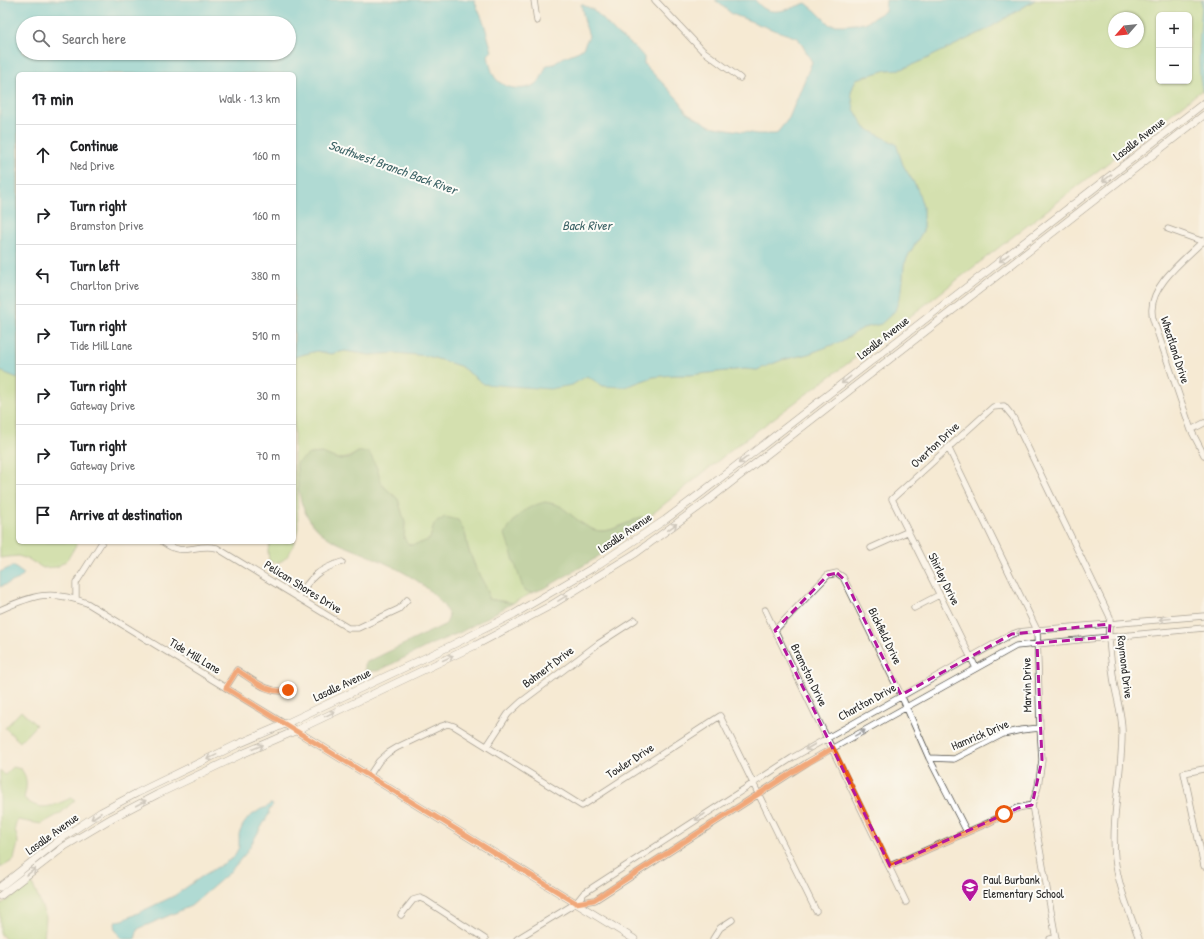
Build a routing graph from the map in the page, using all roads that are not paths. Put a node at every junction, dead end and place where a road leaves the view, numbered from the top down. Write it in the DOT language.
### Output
graph roads {
  1 [pos="534,0"];
  2 [pos="656,0"];
  3 [pos="537,20"];
  4 [pos="740,78"];
  5 [pos="1204,102"];
  6 [pos="1204,116"];
  7 [pos="1168,230"];
  8 [pos="1204,241"];
  9 [pos="993,407"];
  10 [pos="1204,423"];
  11 [pos="1191,430"];
  12 [pos="948,447"];
  13 [pos="1204,455"];
  14 [pos="892,499"];
  15 [pos="909,531"];
  16 [pos="101,544"];
  17 [pos="165,544"];
  18 [pos="871,548"];
  19 [pos="342,562"];
  20 [pos="940,595"];
  21 [pos="298,598"];
  22 [pos="76,599"];
  23 [pos="407,600"];
  24 [pos="914,608"];
  25 [pos="0,610"];
  26 [pos="765,610"];
  27 [pos="1204,616"];
  28 [pos="635,620"];
  29 [pos="1110,624"];
  30 [pos="1204,628"];
  31 [pos="775,630"];
  32 [pos="1037,630"];
  33 [pos="1109,637"];
  34 [pos="1038,643"];
  35 [pos="970,657"];
  36 [pos="976,668"];
  37 [pos="226,688"];
  38 [pos="288,690"];
  39 [pos="901,695"];
  40 [pos="907,707"];
  41 [pos="285,724"];
  42 [pos="1040,728"];
  43 [pos="295,731"];
  44 [pos="827,737"];
  45 [pos="487,746"];
  46 [pos="833,748"];
  47 [pos="929,758"];
  48 [pos="1204,769"];
  49 [pos="369,776"];
  50 [pos="753,783"];
  51 [pos="759,794"];
  52 [pos="1032,805"];
  53 [pos="967,832"];
  54 [pos="890,866"];
  55 [pos="1204,866"];
  56 [pos="0,888"];
  57 [pos="0,896"];
  58 [pos="906,902"];
  59 [pos="576,903"];
  60 [pos="816,911"];
  61 [pos="401,914"];
  62 [pos="732,920"];
  63 [pos="485,939"];
  64 [pos="517,939"];
  65 [pos="634,939"];
  66 [pos="713,939"];
  67 [pos="1054,939"];
  68 [pos="1139,939"];
  1 -- 3 [label="street"];
  2 -- 4 [label="street"];
  5 -- 41 [label="main road, Lasalle Avenue, one-way"];
  43 -- 6 [label="main road, Lasalle Avenue, one-way"];
  7 -- 8 [label="street"];
  8 -- 11 [label="street, Wheatland Drive"];
  9 -- 12 [label="street, Overton Drive"];
  9 -- 29 [label="street, Raymond Drive"];
  10 -- 11 [label="street"];
  11 -- 13 [label="street, Wheatland Drive"];
  12 -- 14 [label="street, Overton Drive"];
  12 -- 32 [label="street, Marvin Drive"];
  14 -- 15 [label="street, Shirley Drive"];
  15 -- 18 [label="street"];
  15 -- 20 [label="street, Shirley Drive"];
  16 -- 22 [label="street"];
  17 -- 21 [label="street, Pelican Shores Drive"];
  19 -- 21 [label="street"];
  20 -- 24 [label="street"];
  20 -- 35 [label="street, Shirley Drive"];
  21 -- 23 [label="street, Pelican Shores Drive"];
  22 -- 25 [label="street, Tide Mill Lane"];
  22 -- 37 [label="street, Tide Mill Lane"];
  26 -- 31 [label="street, Bramston Drive"];
  27 -- 29 [label="street, Charlton Drive, one-way"];
  28 -- 45 [label="street, Bohnert Drive"];
  29 -- 32 [label="street, Charlton Drive"];
  29 -- 33 [label="street, Raymond Drive"];
  30 -- 33 [label="street, Charlton Drive"];
  31 -- 39 [label="street, Bickfield Drive"];
  31 -- 44 [label="street, Bramston Drive"];
  32 -- 34 [label="street, Marvin Drive"];
  32 -- 35 [label="street, Charlton Drive, one-way"];
  34 -- 33 [label="street, Charlton Drive, one-way"];
  33 -- 68 [label="street, Raymond Drive"];
  34 -- 36 [label="street, Charlton Drive"];
  34 -- 42 [label="street, Marvin Drive"];
  35 -- 36 [label="street, Shirley Drive"];
  35 -- 39 [label="street, Charlton Drive"];
  36 -- 40 [label="street, Charlton Drive"];
  37 -- 38 [label="street"];
  37 -- 41 [label="street, Tide Mill Lane"];
  39 -- 40 [label="street, Bickfield Drive"];
  39 -- 44 [label="street, Charlton Drive"];
  46 -- 40 [label="street, Charlton Drive, one-way"];
  40 -- 47 [label="street, Bickfield Drive"];
  41 -- 43 [label="main road, Tide Mill Lane"];
  41 -- 56 [label="main road, Lasalle Avenue, one-way"];
  42 -- 47 [label="street, Hamrick Drive"];
  42 -- 52 [label="street, Marvin Drive"];
  43 -- 49 [label="main road, Tide Mill Lane"];
  57 -- 43 [label="main road, Lasalle Avenue, one-way"];
  44 -- 46 [label="street, Bramston Drive"];
  44 -- 50 [label="street, Charlton Drive, one-way"];
  45 -- 49 [label="street, Towler Drive"];
  45 -- 50 [label="street, Towler Drive"];
  46 -- 51 [label="street, Charlton Drive"];
  46 -- 54 [label="street, Bramston Drive"];
  47 -- 53 [label="street, Bickfield Drive"];
  48 -- 55 [label="street"];
  49 -- 59 [label="main road, Tide Mill Lane"];
  50 -- 51 [label="street, Towler Drive"];
  50 -- 59 [label="street, Charlton Drive, one-way"];
  51 -- 59 [label="street, Charlton Drive"];
  51 -- 60 [label="street, Towler Drive"];
  52 -- 53 [label="street"];
  52 -- 67 [label="street, Marvin Drive"];
  53 -- 54 [label="street"];
  54 -- 58 [label="street, Bramston Drive"];
  59 -- 64 [label="street, Charlton Drive"];
  59 -- 65 [label="main road, Tide Mill Lane"];
  61 -- 63 [label="street"];
  62 -- 66 [label="street"];
}
